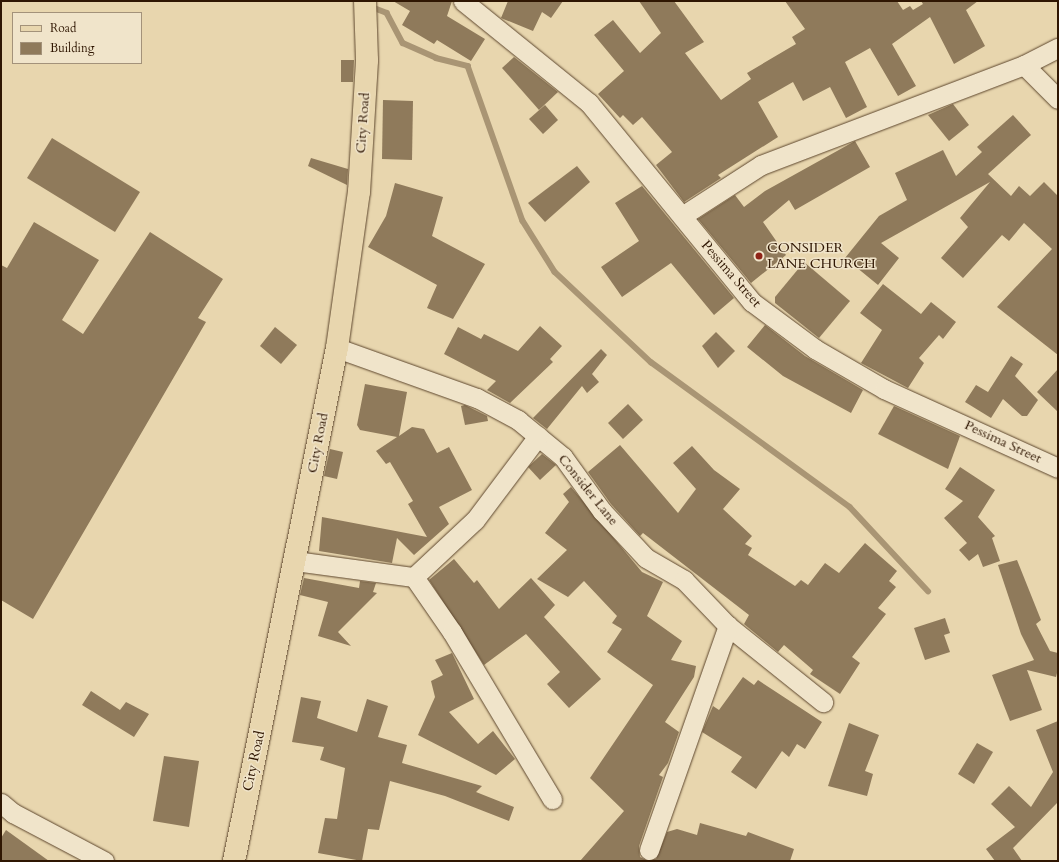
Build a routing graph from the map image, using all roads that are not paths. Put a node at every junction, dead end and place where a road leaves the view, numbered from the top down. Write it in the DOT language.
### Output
graph roads {
  1 [pos="463,1"];
  2 [pos="365,11"];
  3 [pos="1058,48"];
  4 [pos="1024,66"];
  5 [pos="1058,99"];
  6 [pos="682,216"];
  7 [pos="337,348"];
  8 [pos="538,436"];
  9 [pos="1058,468"];
  10 [pos="295,561"];
  11 [pos="414,577"];
  12 [pos="728,626"];
  13 [pos="823,702"];
  14 [pos="552,799"];
  15 [pos="1,803"];
  16 [pos="649,850"];
  17 [pos="104,861"];
  18 [pos="234,861"];
  1 -- 6 [label="street, Pessima Street"];
  2 -- 7 [label="main road, City Road"];
  3 -- 4 [label="street"];
  4 -- 5 [label="street"];
  4 -- 6 [label="street"];
  6 -- 9 [label="street, Pessima Street"];
  7 -- 8 [label="street, Consider Lane"];
  7 -- 10 [label="main road, City Road"];
  8 -- 11 [label="street"];
  8 -- 12 [label="street, Consider Lane"];
  10 -- 11 [label="street"];
  10 -- 18 [label="main road, City Road"];
  11 -- 14 [label="street"];
  12 -- 13 [label="street, Consider Lane"];
  12 -- 16 [label="street"];
  15 -- 17 [label="street"];
}
